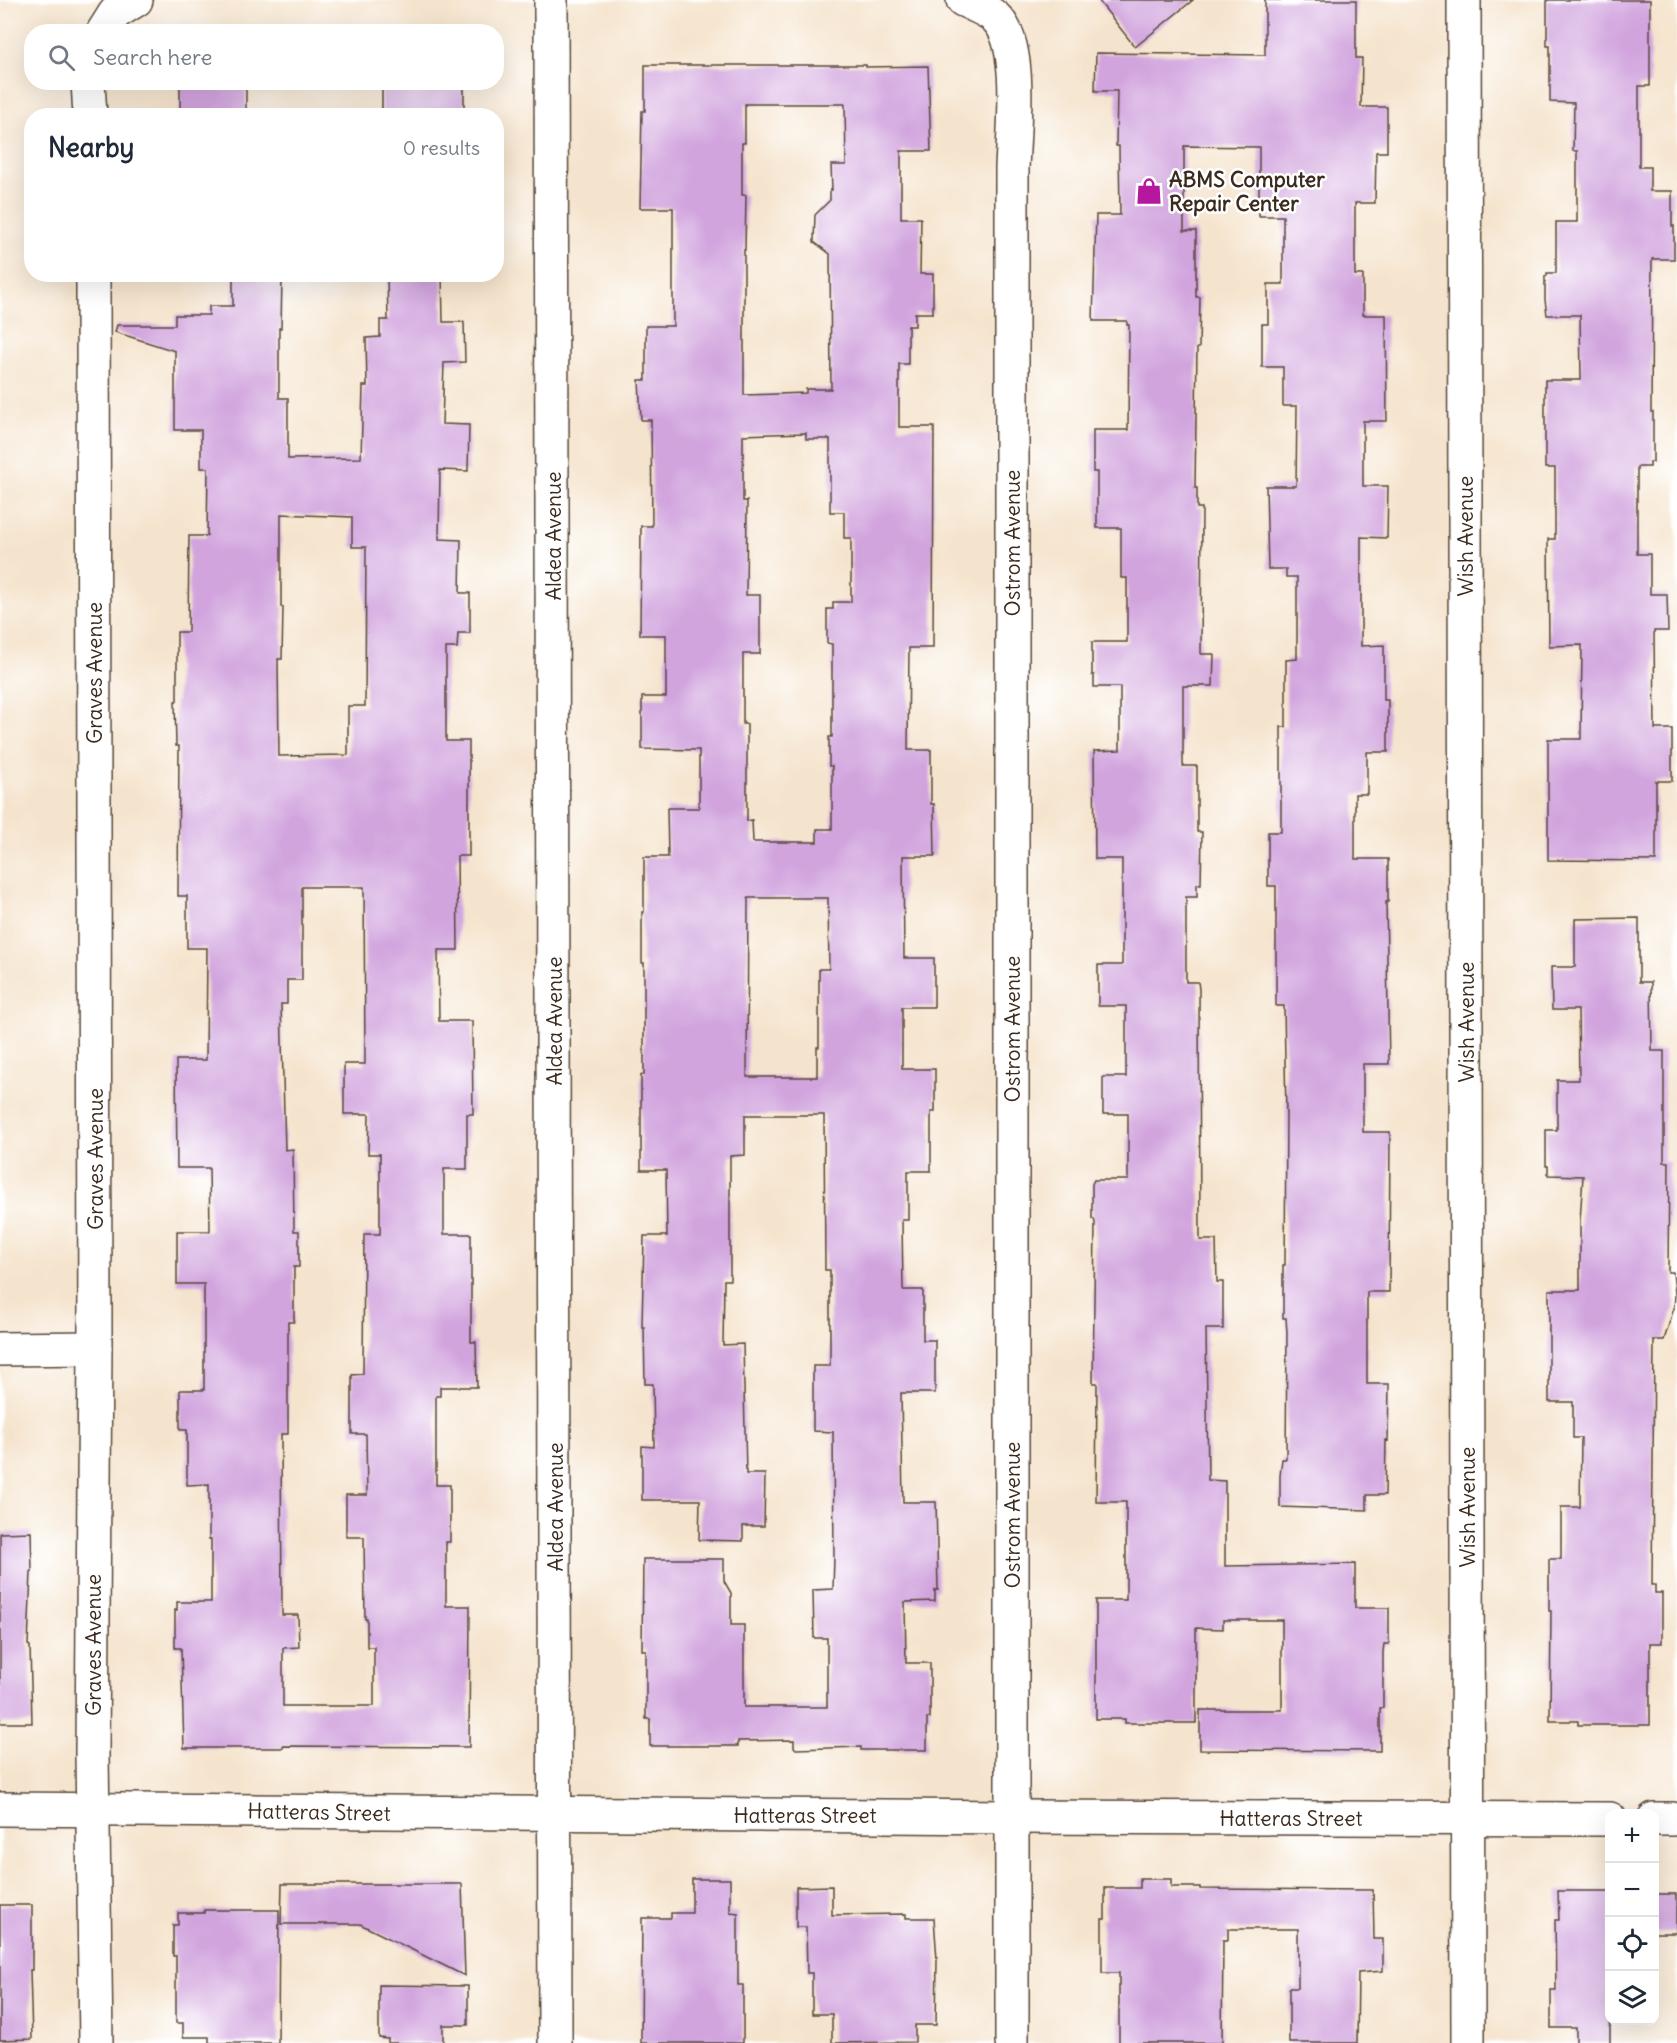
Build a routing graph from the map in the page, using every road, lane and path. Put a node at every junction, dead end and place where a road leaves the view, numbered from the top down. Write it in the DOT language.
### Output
graph roads {
  1 [pos="551,0"];
  2 [pos="963,0"];
  3 [pos="1464,0"];
  4 [pos="88,90"];
  5 [pos="90,108"];
  6 [pos="93,282"];
  7 [pos="95,1348"];
  8 [pos="0,1349"];
  9 [pos="0,1809"];
  10 [pos="93,1809"];
  11 [pos="555,1814"];
  12 [pos="1012,1817"];
  13 [pos="1468,1818"];
  14 [pos="1605,1819"];
  15 [pos="96,2043"];
  16 [pos="555,2043"];
  17 [pos="1012,2043"];
  18 [pos="1468,2043"];
  1 -- 11 [label="street, Aldea Avenue"];
  2 -- 12 [label="street, Ostrom Avenue"];
  3 -- 13 [label="street, Wish Avenue"];
  4 -- 5 [label="street"];
  6 -- 7 [label="street, Graves Avenue"];
  7 -- 8 [label="street"];
  7 -- 10 [label="street, Graves Avenue"];
  9 -- 10 [label="street, Hatteras Street"];
  10 -- 11 [label="street, Hatteras Street"];
  10 -- 15 [label="street, Graves Avenue"];
  11 -- 12 [label="street, Hatteras Street"];
  11 -- 16 [label="street, Aldea Avenue"];
  12 -- 13 [label="street, Hatteras Street"];
  12 -- 17 [label="street, Ostrom Avenue"];
  13 -- 14 [label="street, Hatteras Street"];
  13 -- 18 [label="street, Wish Avenue"];
}
